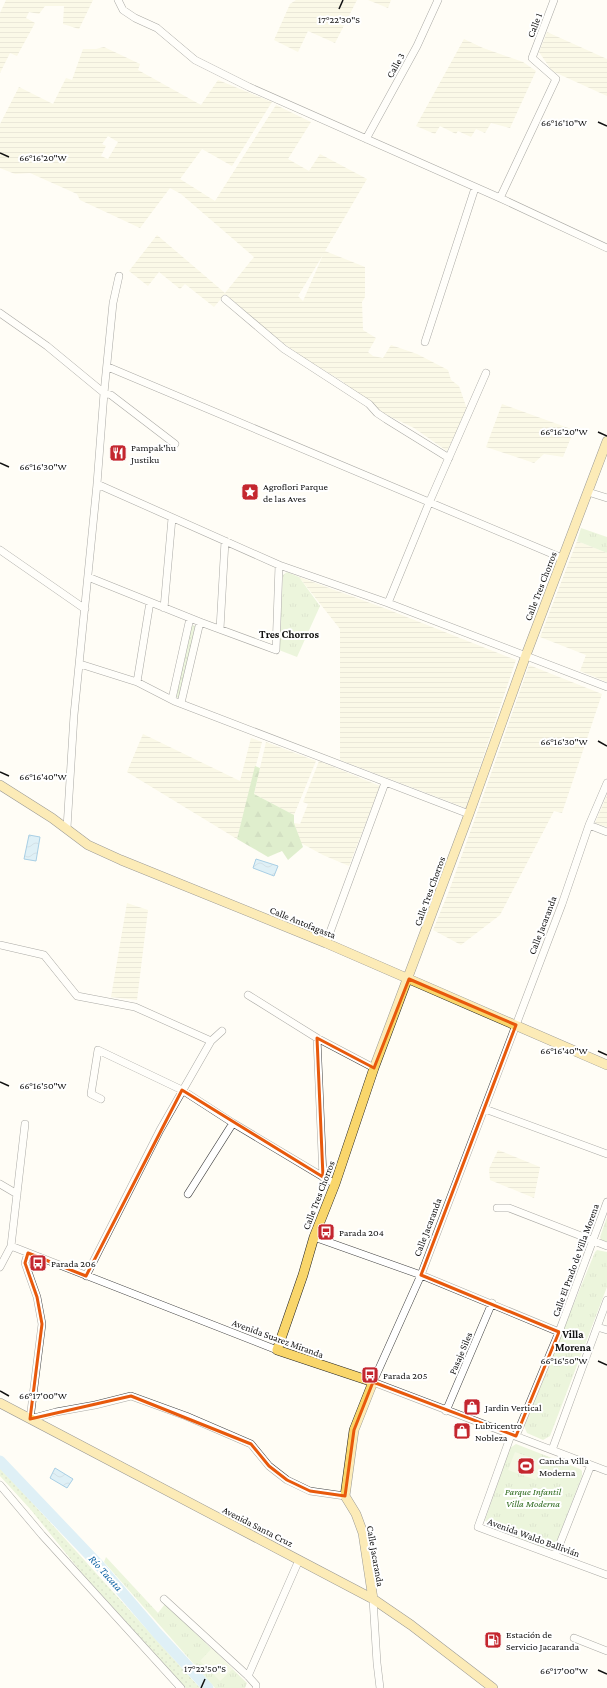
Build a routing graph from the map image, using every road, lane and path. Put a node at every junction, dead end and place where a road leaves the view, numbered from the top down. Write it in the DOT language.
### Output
graph roads {
  1 [pos="118,0"];
  2 [pos="438,0"];
  3 [pos="554,0"];
  4 [pos="366,139"];
  5 [pos="475,188"];
  6 [pos="500,198"];
  7 [pos="607,248"];
  8 [pos="119,276"];
  9 [pos="225,299"];
  10 [pos="0,313"];
  11 [pos="425,342"];
  12 [pos="108,367"];
  13 [pos="486,373"];
  14 [pos="104,393"];
  15 [pos="607,441"];
  16 [pos="175,444"];
  17 [pos="449,458"];
  18 [pos="97,484"];
  19 [pos="588,492"];
  20 [pos="607,498"];
  21 [pos="429,503"];
  22 [pos="172,518"];
  23 [pos="224,541"];
  24 [pos="0,550"];
  25 [pos="562,558"];
  26 [pos="279,565"];
  27 [pos="88,577"];
  28 [pos="150,602"];
  29 [pos="388,603"];
  30 [pos="164,608"];
  31 [pos="85,609"];
  32 [pos="190,618"];
  33 [pos="200,622"];
  34 [pos="220,630"];
  35 [pos="526,655"];
  36 [pos="80,664"];
  37 [pos="137,682"];
  38 [pos="607,687"];
  39 [pos="172,700"];
  40 [pos="181,703"];
  41 [pos="385,783"];
  42 [pos="607,783"];
  43 [pos="0,785"];
  44 [pos="470,814"];
  45 [pos="589,825"];
  46 [pos="67,828"];
  47 [pos="607,832"];
  48 [pos="326,944"];
  49 [pos="0,946"];
  50 [pos="409,979"];
  51 [pos="248,996"];
  52 [pos="516,1025"];
  53 [pos="222,1031"];
  54 [pos="316,1038"];
  55 [pos="211,1042"];
  56 [pos="607,1065"];
  57 [pos="374,1068"];
  58 [pos="182,1090"];
  59 [pos="101,1099"];
  60 [pos="485,1109"];
  61 [pos="25,1124"];
  62 [pos="233,1124"];
  63 [pos="607,1154"];
  64 [pos="323,1177"];
  65 [pos="0,1184"];
  66 [pos="335,1184"];
  67 [pos="17,1194"];
  68 [pos="188,1194"];
  69 [pos="607,1202"];
  70 [pos="497,1208"];
  71 [pos="314,1237"];
  72 [pos="593,1241"];
  73 [pos="12,1246"];
  74 [pos="607,1246"];
  75 [pos="28,1253"];
  76 [pos="0,1267"];
  77 [pos="421,1275"];
  78 [pos="86,1276"];
  79 [pos="607,1300"];
  80 [pos="492,1303"];
  81 [pos="598,1327"];
  82 [pos="607,1330"];
  83 [pos="559,1332"];
  84 [pos="276,1350"];
  85 [pos="373,1382"];
  86 [pos="0,1403"];
  87 [pos="446,1411"];
  88 [pos="30,1419"];
  89 [pos="513,1436"];
  90 [pos="552,1450"];
  91 [pos="591,1465"];
  92 [pos="607,1471"];
  93 [pos="0,1484"];
  94 [pos="346,1496"];
  95 [pos="555,1556"];
  96 [pos="299,1560"];
  97 [pos="607,1575"];
  98 [pos="164,1599"];
  99 [pos="372,1599"];
  100 [pos="574,1638"];
  101 [pos="607,1652"];
  102 [pos="248,1676"];
  103 [pos="181,1688"];
  104 [pos="256,1688"];
  105 [pos="380,1688"];
  106 [pos="493,1688"];
  1 -- 4 [label="street"];
  2 -- 4 [label="street, Calle 3"];
  3 -- 6 [label="street, Calle 1"];
  4 -- 5 [label="street"];
  5 -- 6 [label="street"];
  5 -- 11 [label="street"];
  6 -- 7 [label="street"];
  8 -- 12 [label="street"];
  9 -- 17 [label="street"];
  10 -- 14 [label="street"];
  12 -- 14 [label="street"];
  12 -- 21 [label="street"];
  13 -- 17 [label="street"];
  14 -- 16 [label="street"];
  14 -- 18 [label="street"];
  15 -- 19 [label="main road, Calle Tres Chorros"];
  17 -- 21 [label="street"];
  18 -- 22 [label="street"];
  18 -- 27 [label="street"];
  19 -- 20 [label="street"];
  19 -- 25 [label="main road, Calle Tres Chorros"];
  21 -- 25 [label="street"];
  21 -- 29 [label="street"];
  22 -- 23 [label="street"];
  22 -- 30 [label="street"];
  23 -- 26 [label="street"];
  23 -- 34 [label="street"];
  24 -- 31 [label="street"];
  25 -- 35 [label="main road, Calle Tres Chorros"];
  26 -- 29 [label="street"];
  26 -- 34 [label="street"];
  27 -- 28 [label="street"];
  27 -- 31 [label="street"];
  28 -- 30 [label="street"];
  28 -- 37 [label="street"];
  29 -- 35 [label="street"];
  30 -- 32 [label="street"];
  31 -- 36 [label="street"];
  32 -- 33 [label="street"];
  32 -- 39 [label="street"];
  33 -- 34 [label="street"];
  33 -- 40 [label="street"];
  35 -- 38 [label="street"];
  35 -- 44 [label="main road, Calle Tres Chorros"];
  36 -- 37 [label="street"];
  36 -- 46 [label="street"];
  37 -- 39 [label="street"];
  39 -- 40 [label="street"];
  40 -- 41 [label="street"];
  41 -- 44 [label="street"];
  41 -- 48 [label="street"];
  42 -- 45 [label="street, Calle Jacaranda"];
  43 -- 46 [label="main road, Calle Antofagasta"];
  44 -- 50 [label="main road, Calle Tres Chorros"];
  45 -- 47 [label="street"];
  45 -- 52 [label="street, Calle Jacaranda"];
  46 -- 48 [label="main road, Calle Antofagasta"];
  48 -- 50 [label="main road, Calle Antofagasta"];
  49 -- 55 [label="street"];
  50 -- 52 [label="main road, Calle Antofagasta"];
  50 -- 57 [label="main road, Calle Tres Chorros"];
  51 -- 54 [label="street"];
  52 -- 56 [label="main road, Calle Antofagasta"];
  52 -- 60 [label="street, Calle Jacaranda"];
  53 -- 55 [label="street"];
  54 -- 57 [label="street"];
  54 -- 64 [label="street"];
  55 -- 58 [label="street"];
  57 -- 66 [label="main road, Calle Tres Chorros"];
  58 -- 59 [label="street"];
  58 -- 62 [label="street"];
  58 -- 78 [label="street"];
  60 -- 63 [label="street"];
  60 -- 77 [label="street, Calle Jacaranda"];
  61 -- 67 [label="street"];
  62 -- 64 [label="street"];
  62 -- 68 [label="street"];
  64 -- 66 [label="street"];
  65 -- 67 [label="street"];
  66 -- 71 [label="main road, Calle Tres Chorros"];
  67 -- 73 [label="street"];
  69 -- 72 [label="street, Calle El Prado de Villa Morena"];
  70 -- 72 [label="street"];
  71 -- 77 [label="street"];
  71 -- 84 [label="main road, Calle Tres Chorros"];
  72 -- 74 [label="street"];
  72 -- 83 [label="street, Calle El Prado de Villa Morena"];
  73 -- 75 [label="street, Avenida Suarez Miranda"];
  73 -- 76 [label="street"];
  75 -- 78 [label="street, Avenida Suarez Miranda"];
  75 -- 88 [label="street"];
  77 -- 80 [label="street"];
  77 -- 85 [label="street, Calle Jacaranda"];
  78 -- 84 [label="street, Avenida Suarez Miranda"];
  79 -- 81 [label="street"];
  80 -- 83 [label="street"];
  80 -- 87 [label="street, Pasaje Siles"];
  81 -- 82 [label="street"];
  81 -- 90 [label="street"];
  83 -- 89 [label="street, Calle El Prado de Villa Morena"];
  84 -- 85 [label="main road, Avenida Suarez Miranda"];
  85 -- 87 [label="street, Avenida Suarez Miranda"];
  85 -- 94 [label="main road, Calle Jacaranda"];
  86 -- 88 [label="main road, Avenida Santa Cruz"];
  87 -- 89 [label="street, Avenida Suarez Miranda"];
  88 -- 94 [label="street"];
  88 -- 96 [label="main road, Avenida Santa Cruz"];
  89 -- 90 [label="street, Avenida Suarez Miranda"];
  89 -- 95 [label="street, Avenida Waldo Ballivián"];
  90 -- 91 [label="street, Avenida Suarez Miranda"];
  91 -- 92 [label="street, Avenida Suarez Miranda"];
  91 -- 95 [label="street"];
  93 -- 103 [label="street"];
  94 -- 99 [label="main road, Calle Jacaranda"];
  95 -- 97 [label="street, Avenida Waldo Ballivián"];
  96 -- 99 [label="main road, Avenida Santa Cruz"];
  96 -- 102 [label="street"];
  98 -- 102 [label="street"];
  99 -- 105 [label="street, Calle Jacaranda"];
  99 -- 106 [label="main road, Avenida Santa Cruz"];
  100 -- 101 [label="street"];
  102 -- 104 [label="street"];
}
